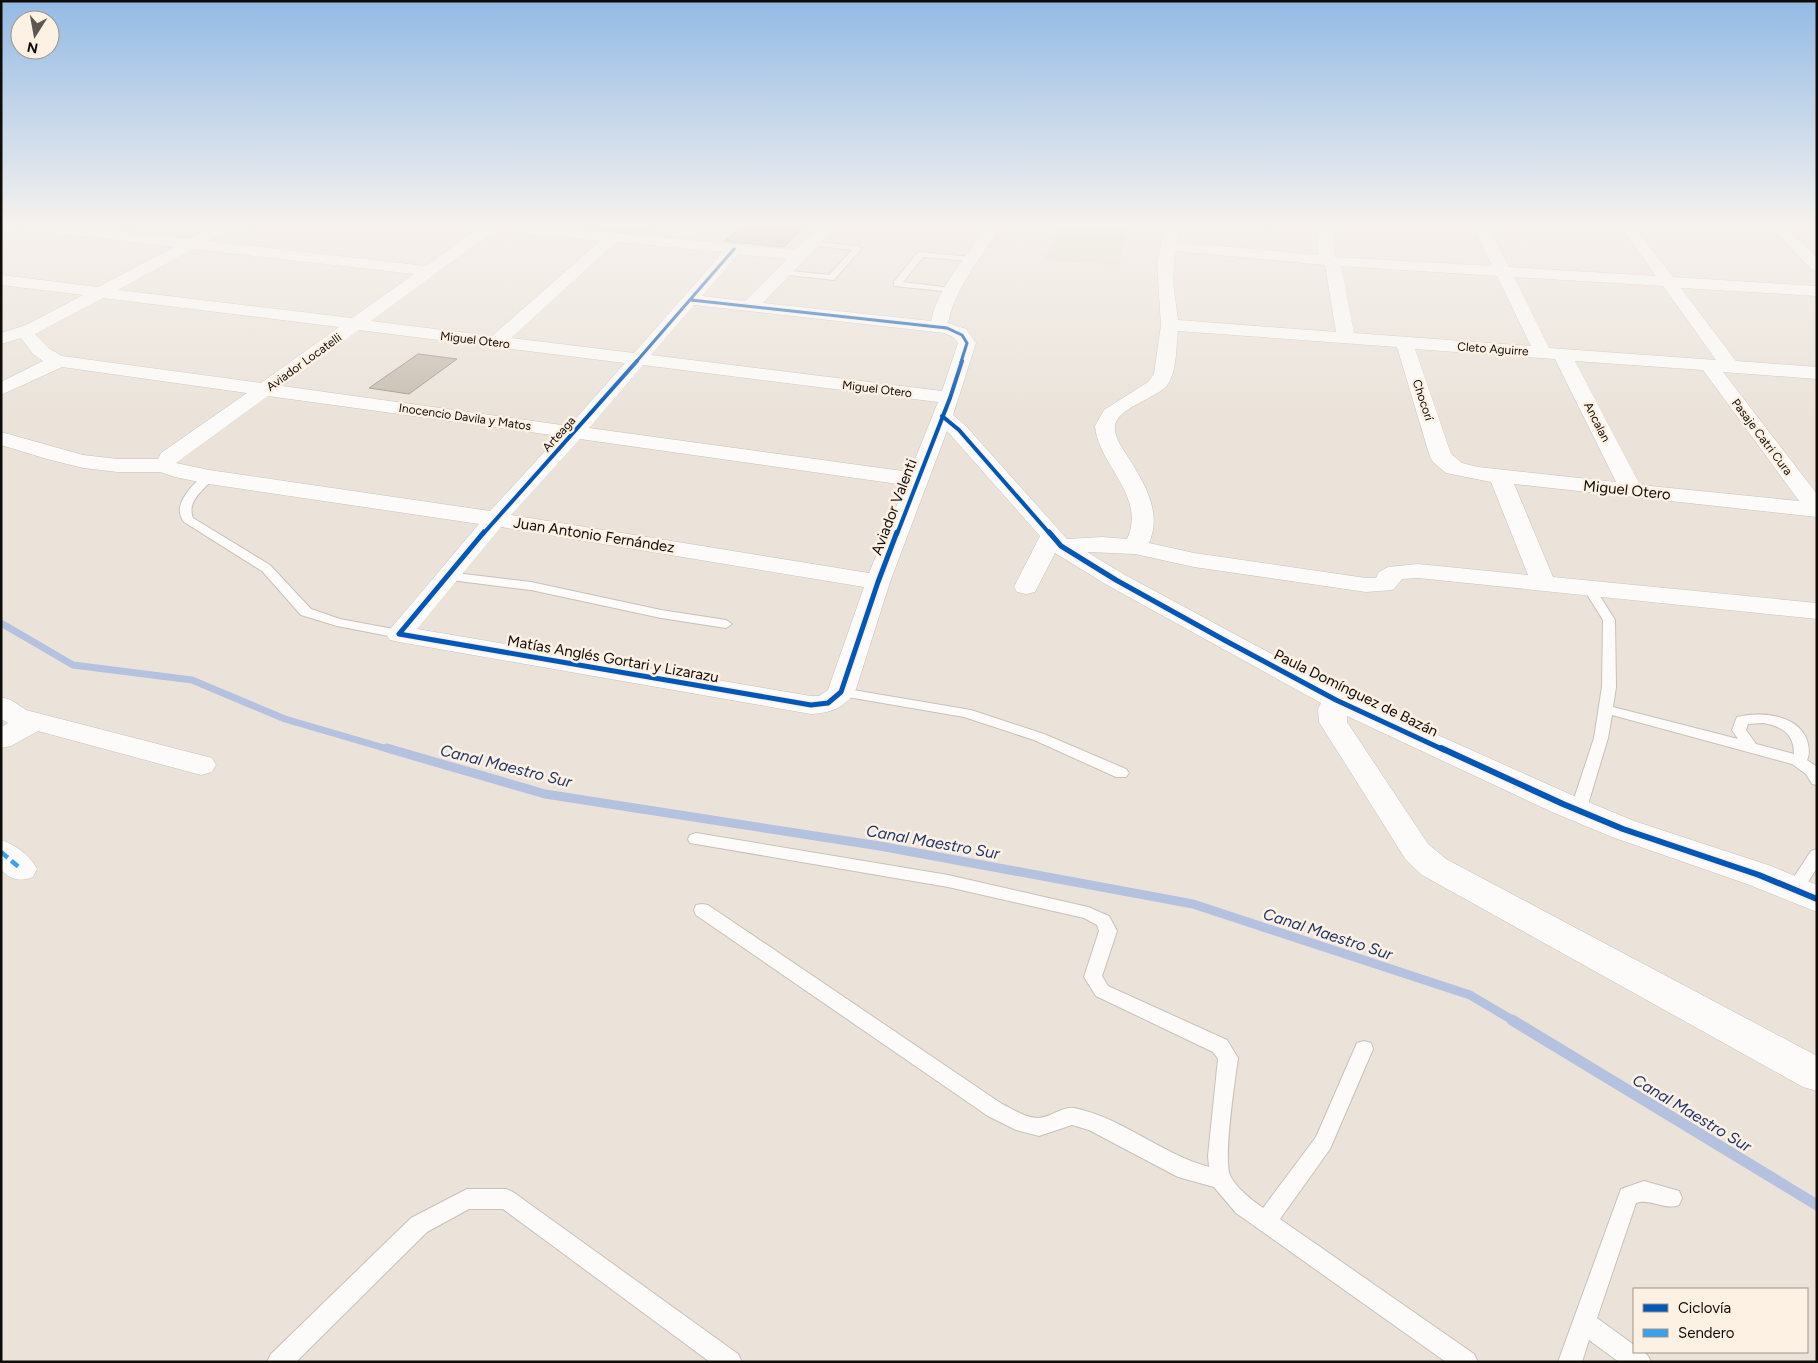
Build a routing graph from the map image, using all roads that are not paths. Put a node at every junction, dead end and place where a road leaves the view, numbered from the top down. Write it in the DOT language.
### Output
graph roads {
  1 [pos="73,289"];
  2 [pos="108,289"];
  3 [pos="405,289"];
  4 [pos="555,289"];
  5 [pos="700,289"];
  6 [pos="767,289"];
  7 [pos="939,289"];
  8 [pos="1166,289"];
  9 [pos="1337,289"];
  10 [pos="1513,289"];
  11 [pos="1674,289"];
  12 [pos="1781,289"];
  13 [pos="952,290"];
  14 [pos="1817,291"];
  15 [pos="102,292"];
  16 [pos="690,300"];
  17 [pos="750,306"];
  18 [pos="1170,324"];
  19 [pos="355,325"];
  20 [pos="938,327"];
  21 [pos="25,332"];
  22 [pos="1346,338"];
  23 [pos="1,339"];
  24 [pos="496,342"];
  25 [pos="1404,342"];
  26 [pos="1552,354"];
  27 [pos="638,360"];
  28 [pos="59,361"];
  29 [pos="1708,364"];
  30 [pos="1730,366"];
  31 [pos="1817,373"];
  32 [pos="1,389"];
  33 [pos="268,389"];
  34 [pos="946,407"];
  35 [pos="574,433"];
  36 [pos="1,438"];
  37 [pos="1441,458"];
  38 [pos="164,465"];
  39 [pos="1500,476"];
  40 [pos="209,477"];
  41 [pos="918,480"];
  42 [pos="1632,490"];
  43 [pos="1817,510"];
  44 [pos="495,519"];
  45 [pos="1056,541"];
  46 [pos="1135,547"];
  47 [pos="447,576"];
  48 [pos="878,582"];
  49 [pos="1544,584"];
  50 [pos="1026,587"];
  51 [pos="1589,588"];
  52 [pos="1817,611"];
  53 [pos="726,624"];
  54 [pos="399,634"];
  55 [pos="833,699"];
  56 [pos="1336,700"];
  57 [pos="1,706"];
  58 [pos="1606,709"];
  59 [pos="34,721"];
  60 [pos="1,739"];
  61 [pos="1750,747"];
  62 [pos="1797,760"];
  63 [pos="201,765"];
  64 [pos="1120,773"];
  65 [pos="1817,780"];
  66 [pos="1578,811"];
  67 [pos="696,838"];
  68 [pos="1817,855"];
  69 [pos="1805,894"];
  70 [pos="702,910"];
  71 [pos="1364,1049"];
  72 [pos="1817,1076"];
  73 [pos="1220,1179"];
  74 [pos="1672,1198"];
  75 [pos="1266,1221"];
  76 [pos="1584,1323"];
  77 [pos="279,1362"];
  78 [pos="730,1362"];
  79 [pos="1466,1362"];
  80 [pos="1570,1362"];
  81 [pos="1639,1362"];
  1 -- 15 [label="street, Miguel Otero"];
  2 -- 15 [label="street"];
  3 -- 19 [label="street, Aviador Locatelli"];
  4 -- 24 [label="street"];
  5 -- 16 [label="street, Arteaga"];
  6 -- 17 [label="street"];
  7 -- 13 [label="lane"];
  8 -- 18 [label="street"];
  9 -- 22 [label="street"];
  10 -- 26 [label="street, Ancalan"];
  11 -- 30 [label="street"];
  12 -- 14 [label="street"];
  13 -- 20 [label="street"];
  15 -- 19 [label="street, Miguel Otero"];
  15 -- 21 [label="street"];
  16 -- 17 [label="street"];
  16 -- 27 [label="street, Arteaga"];
  17 -- 20 [label="street"];
  18 -- 22 [label="street, Cleto Aguirre"];
  18 -- 46 [label="street"];
  19 -- 24 [label="street, Miguel Otero"];
  19 -- 33 [label="street, Aviador Locatelli"];
  20 -- 34 [label="street, Aviador Valenti"];
  21 -- 23 [label="street"];
  21 -- 28 [label="street, Inocencio Davila y Matos"];
  22 -- 25 [label="street, Cleto Aguirre"];
  24 -- 27 [label="street, Miguel Otero"];
  25 -- 26 [label="street, Cleto Aguirre"];
  25 -- 37 [label="street, Chocorí"];
  26 -- 29 [label="street, Cleto Aguirre"];
  26 -- 42 [label="street, Ancalan"];
  27 -- 34 [label="street, Miguel Otero"];
  27 -- 35 [label="street, Arteaga"];
  28 -- 32 [label="street"];
  28 -- 33 [label="street, Inocencio Davila y Matos"];
  29 -- 30 [label="street, Cleto Aguirre"];
  29 -- 43 [label="street, Pasaje Catri Cura"];
  30 -- 31 [label="street, Cleto Aguirre"];
  33 -- 35 [label="street, Inocencio Davila y Matos"];
  33 -- 38 [label="street, Aviador Locatelli"];
  34 -- 41 [label="street, Aviador Valenti"];
  34 -- 45 [label="street, Paula Domínguez de Bazán"];
  35 -- 41 [label="street, Inocencio Davila y Matos"];
  35 -- 44 [label="street, Arteaga"];
  36 -- 38 [label="street"];
  37 -- 39 [label="street, Miguel Otero"];
  38 -- 40 [label="street, Juan Antonio Fernández"];
  39 -- 42 [label="street, Miguel Otero"];
  39 -- 49 [label="street"];
  40 -- 44 [label="street, Juan Antonio Fernández"];
  40 -- 54 [label="lane"];
  41 -- 48 [label="street, Aviador Valenti"];
  42 -- 43 [label="street, Miguel Otero"];
  44 -- 47 [label="street, Arteaga"];
  44 -- 48 [label="street, Juan Antonio Fernández"];
  45 -- 46 [label="street"];
  45 -- 50 [label="street"];
  45 -- 56 [label="street, Paula Domínguez de Bazán"];
  46 -- 49 [label="street"];
  47 -- 53 [label="lane"];
  47 -- 54 [label="street, Arteaga"];
  48 -- 55 [label="street, Aviador Valenti"];
  49 -- 51 [label="street"];
  51 -- 52 [label="street"];
  51 -- 58 [label="lane"];
  54 -- 55 [label="street, Matías Anglés Gortari y Lizarazu"];
  55 -- 64 [label="lane"];
  56 -- 66 [label="street, Paula Domínguez de Bazán"];
  56 -- 72 [label="street"];
  57 -- 59 [label="street"];
  58 -- 61 [label="lane"];
  58 -- 66 [label="lane"];
  59 -- 60 [label="street"];
  59 -- 63 [label="street"];
  61 -- 62 [label="lane"];
  61 -- 62 [label="lane"];
  62 -- 65 [label="lane"];
  66 -- 69 [label="street, Paula Domínguez de Bazán"];
  67 -- 73 [label="lane"];
  68 -- 69 [label="lane"];
  70 -- 73 [label="lane"];
  71 -- 75 [label="lane"];
  73 -- 75 [label="lane"];
  74 -- 76 [label="lane"];
  75 -- 79 [label="lane"];
  76 -- 80 [label="lane"];
  76 -- 81 [label="lane"];
  77 -- 78 [label="lane"];
}
